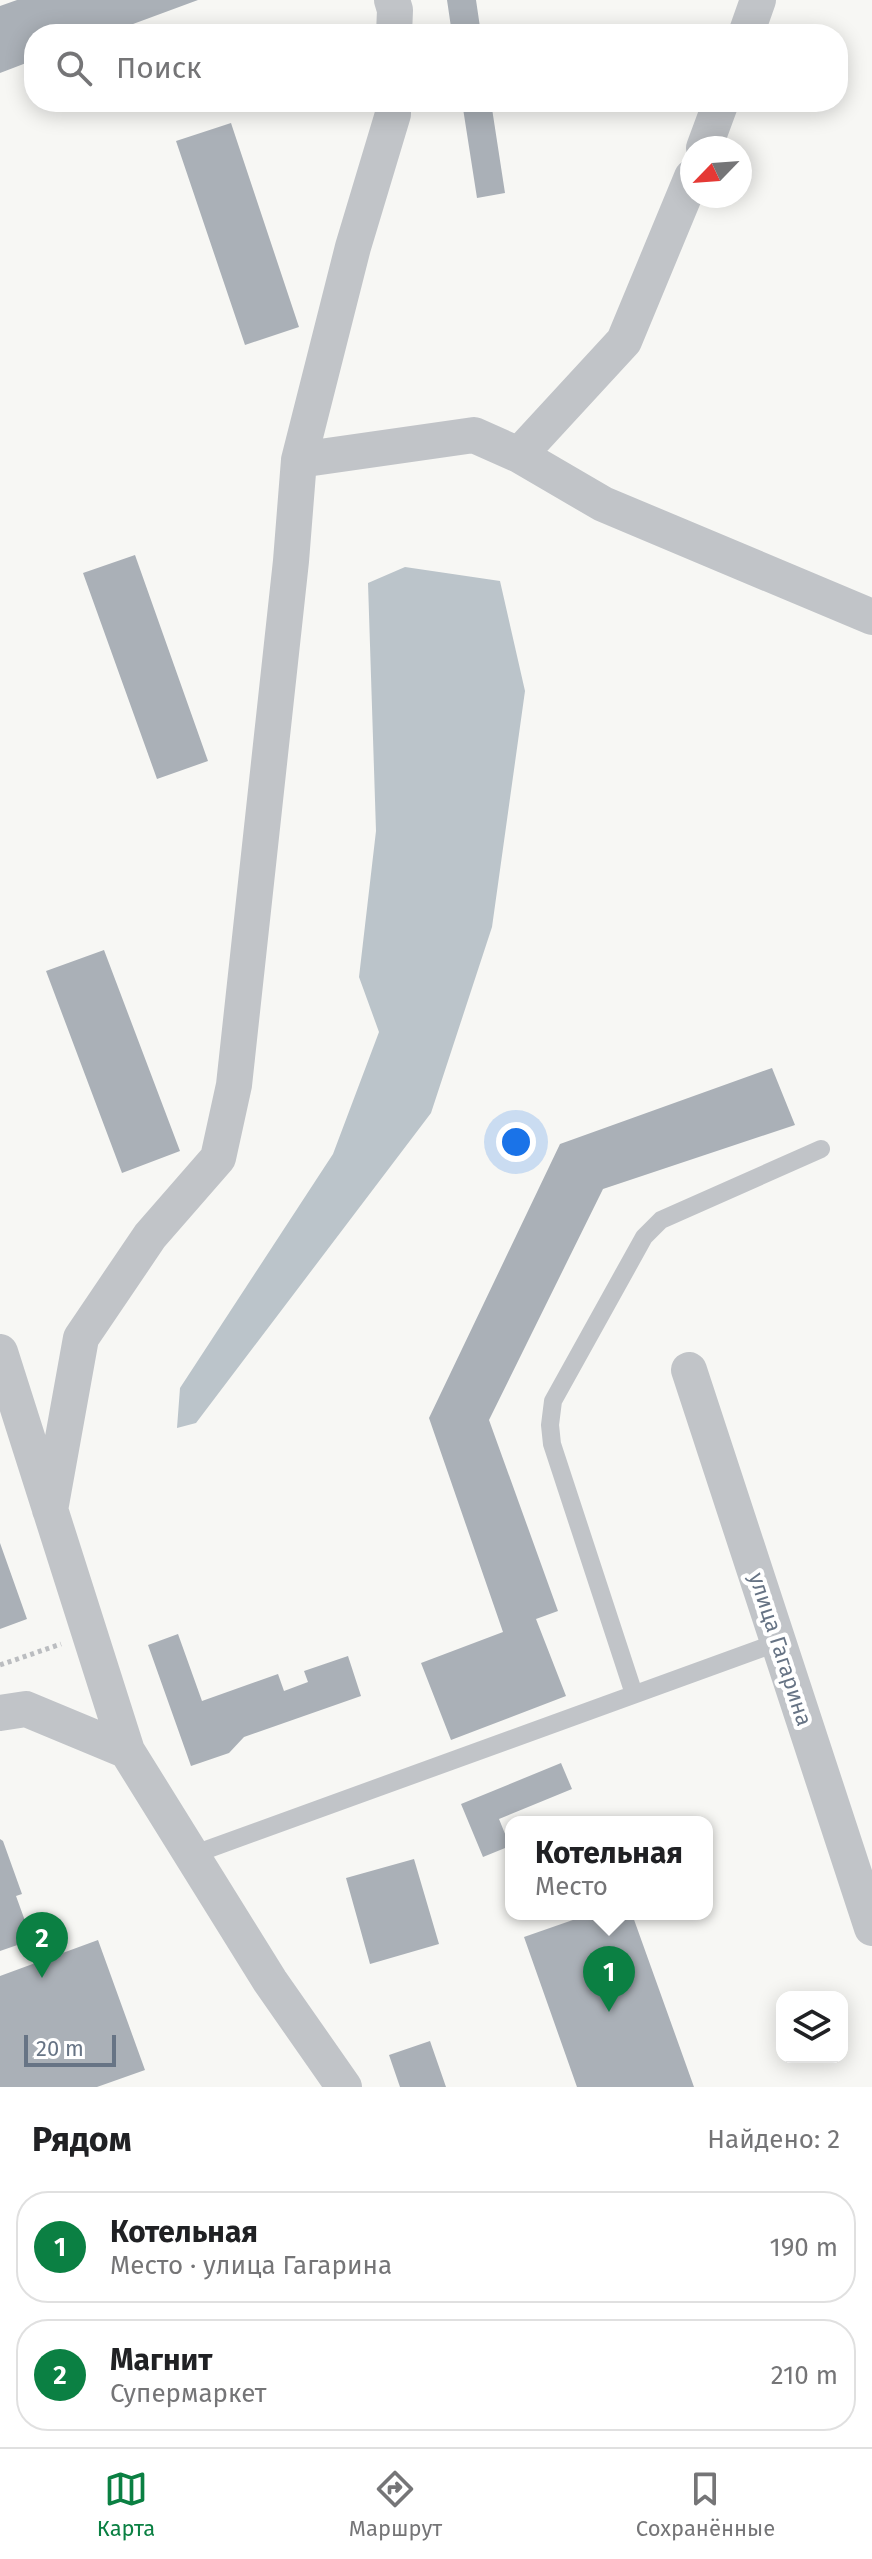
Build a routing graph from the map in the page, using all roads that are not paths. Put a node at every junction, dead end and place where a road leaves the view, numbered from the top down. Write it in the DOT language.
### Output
graph roads {
  1 [pos="392,0"];
  2 [pos="758,0"];
  3 [pos="394,24"];
  4 [pos="750,24"];
  5 [pos="393,112"];
  6 [pos="717,112"];
  7 [pos="708,136"];
  8 [pos="680,206"];
  9 [pos="519,455"];
  10 [pos="299,460"];
  11 [pos="872,617"];
  12 [pos="821,1149"];
  13 [pos="0,1352"];
  14 [pos="689,1370"];
  15 [pos="50,1510"];
  16 [pos="779,1642"];
  17 [pos="634,1694"];
  18 [pos="0,1713"];
  19 [pos="127,1751"];
  20 [pos="192,1855"];
  21 [pos="872,1928"];
  22 [pos="344,2087"];
  1 -- 3 [label="street"];
  2 -- 4 [label="street"];
  5 -- 10 [label="street"];
  6 -- 7 [label="street"];
  8 -- 9 [label="street"];
  9 -- 10 [label="street"];
  9 -- 11 [label="street"];
  10 -- 15 [label="street"];
  12 -- 17 [label="lane"];
  13 -- 15 [label="street"];
  14 -- 16 [label="street, улица Гагарина"];
  15 -- 19 [label="street"];
  16 -- 17 [label="lane"];
  16 -- 21 [label="street, улица Гагарина"];
  17 -- 20 [label="lane"];
  18 -- 19 [label="street"];
  19 -- 20 [label="street"];
  20 -- 22 [label="street"];
}
